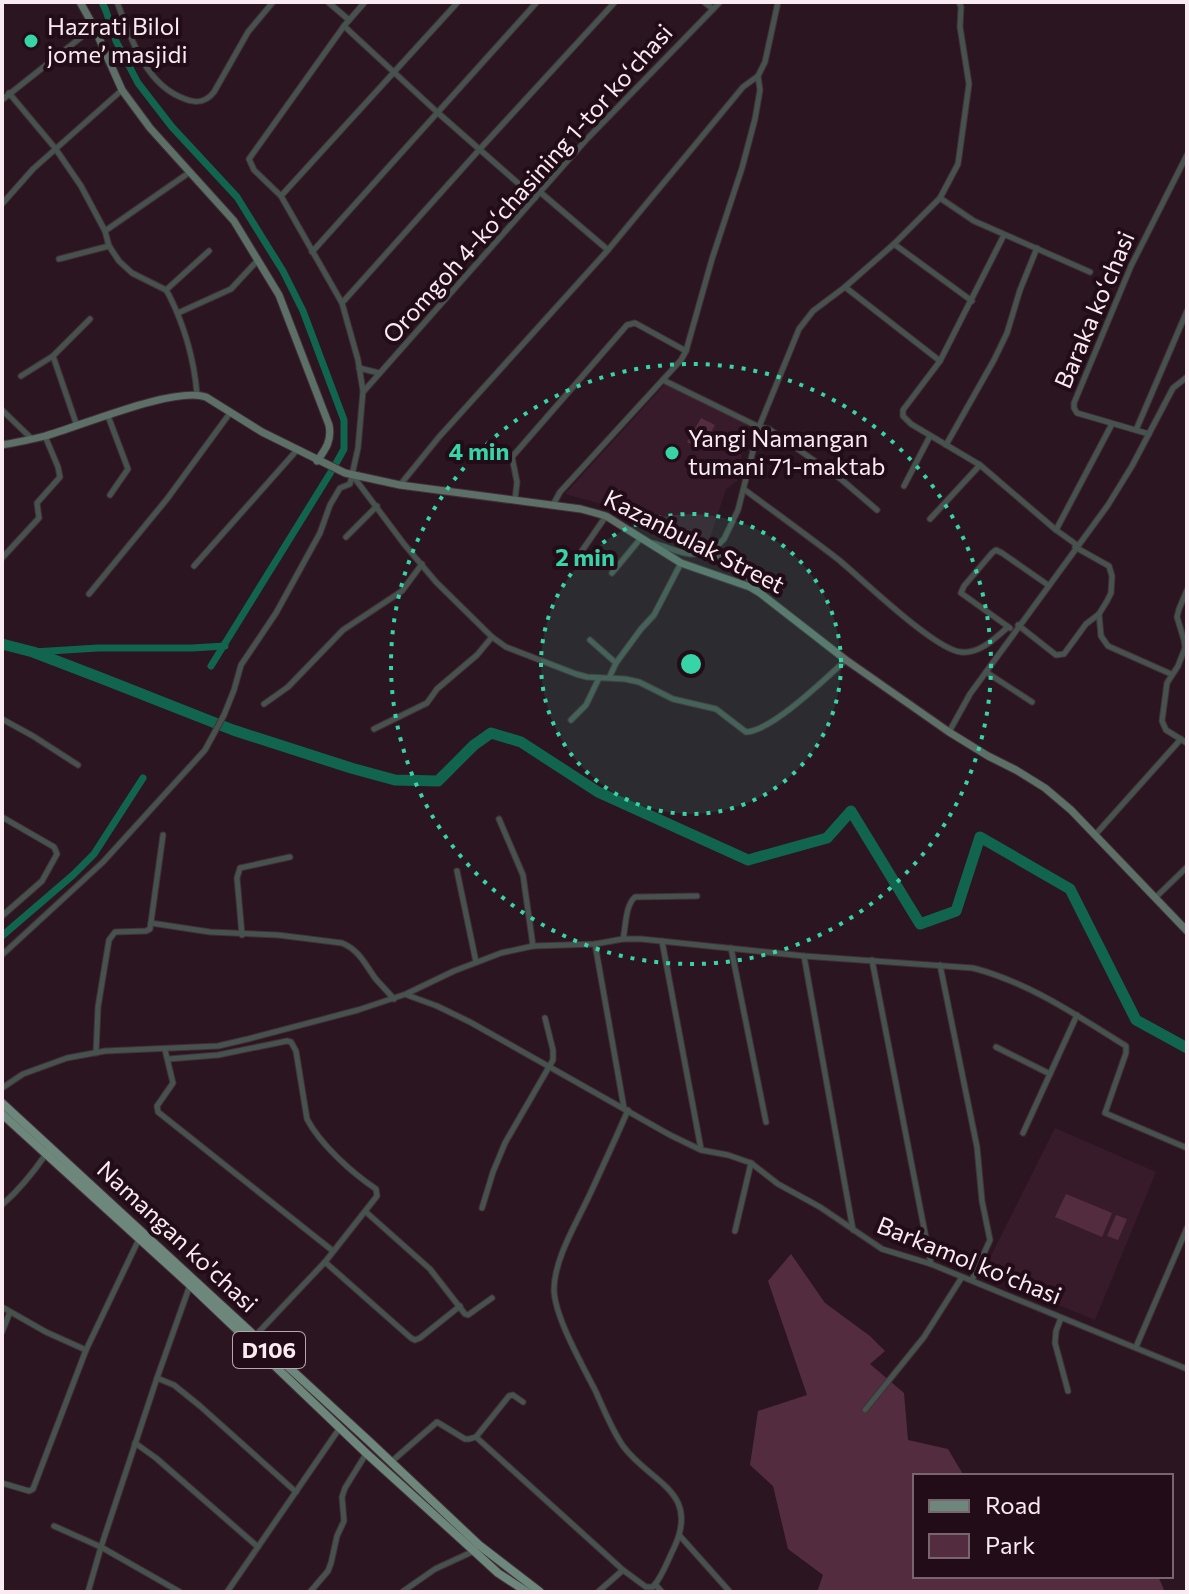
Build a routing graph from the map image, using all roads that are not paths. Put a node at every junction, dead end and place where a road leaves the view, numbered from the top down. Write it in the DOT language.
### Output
graph roads {
  1 [pos="80,2"];
  2 [pos="117,2"];
  3 [pos="273,2"];
  4 [pos="328,2"];
  5 [pos="365,2"];
  6 [pos="458,2"];
  7 [pos="537,2"];
  8 [pos="615,2"];
  9 [pos="704,2"];
  10 [pos="720,2"];
  11 [pos="778,2"];
  12 [pos="959,2"];
  13 [pos="713,9"];
  14 [pos="346,23"];
  15 [pos="94,27"];
  16 [pos="394,71"];
  17 [pos="758,76"];
  18 [pos="122,90"];
  19 [pos="9,93"];
  20 [pos="2,100"];
  21 [pos="437,112"];
  22 [pos="55,148"];
  23 [pos="479,150"];
  24 [pos="1187,155"];
  25 [pos="190,172"];
  26 [pos="540,192"];
  27 [pos="281,196"];
  28 [pos="535,198"];
  29 [pos="940,198"];
  30 [pos="2,204"];
  31 [pos="105,231"];
  32 [pos="1004,235"];
  33 [pos="894,244"];
  34 [pos="109,246"];
  35 [pos="1037,248"];
  36 [pos="608,250"];
  37 [pos="209,251"];
  38 [pos="312,252"];
  39 [pos="59,259"];
  40 [pos="258,260"];
  41 [pos="1090,272"];
  42 [pos="845,287"];
  43 [pos="166,290"];
  44 [pos="972,301"];
  45 [pos="342,303"];
  46 [pos="1187,311"];
  47 [pos="178,313"];
  48 [pos="90,319"];
  49 [pos="686,351"];
  50 [pos="53,356"];
  51 [pos="940,361"];
  52 [pos="359,368"];
  53 [pos="379,373"];
  54 [pos="21,376"];
  55 [pos="1187,377"];
  56 [pos="663,380"];
  57 [pos="363,391"];
  58 [pos="197,394"];
  59 [pos="2,410"];
  60 [pos="230,413"];
  61 [pos="108,416"];
  62 [pos="1112,424"];
  63 [pos="77,426"];
  64 [pos="759,427"];
  65 [pos="1136,430"];
  66 [pos="1149,434"];
  67 [pos="45,436"];
  68 [pos="930,436"];
  69 [pos="33,439"];
  70 [pos="2,445"];
  71 [pos="946,445"];
  72 [pos="297,450"];
  73 [pos="321,463"];
  74 [pos="980,465"];
  75 [pos="349,475"];
  76 [pos="400,485"];
  77 [pos="904,486"];
  78 [pos="745,490"];
  79 [pos="110,495"];
  80 [pos="514,501"];
  81 [pos="553,505"];
  82 [pos="377,506"];
  83 [pos="877,510"];
  84 [pos="606,516"];
  85 [pos="930,519"];
  86 [pos="1056,530"];
  87 [pos="346,537"];
  88 [pos="645,539"];
  89 [pos="1076,546"];
  90 [pos="716,547"];
  91 [pos="2,558"];
  92 [pos="575,561"];
  93 [pos="681,563"];
  94 [pos="422,564"];
  95 [pos="194,566"];
  96 [pos="612,573"];
  97 [pos="1048,585"];
  98 [pos="1187,590"];
  99 [pos="760,593"];
  100 [pos="89,594"];
  101 [pos="1099,614"];
  102 [pos="1014,628"];
  103 [pos="492,637"];
  104 [pos="590,640"];
  105 [pos="846,660"];
  106 [pos="616,663"];
  107 [pos="986,672"];
  108 [pos="1171,674"];
  109 [pos="610,677"];
  110 [pos="599,678"];
  111 [pos="1032,702"];
  112 [pos="264,704"];
  113 [pos="2,719"];
  114 [pos="571,720"];
  115 [pos="374,729"];
  116 [pos="949,732"];
  117 [pos="1184,741"];
  118 [pos="78,765"];
  119 [pos="2,817"];
  120 [pos="499,819"];
  121 [pos="163,835"];
  122 [pos="1095,835"];
  123 [pos="290,857"];
  124 [pos="1187,867"];
  125 [pos="457,871"];
  126 [pos="697,896"];
  127 [pos="1155,898"];
  128 [pos="2,916"];
  129 [pos="151,923"];
  130 [pos="1187,931"];
  131 [pos="242,935"];
  132 [pos="623,939"];
  133 [pos="662,941"];
  134 [pos="595,944"];
  135 [pos="533,946"];
  136 [pos="731,948"];
  137 [pos="2,955"];
  138 [pos="804,956"];
  139 [pos="872,960"];
  140 [pos="476,962"];
  141 [pos="940,965"];
  142 [pos="406,994"];
  143 [pos="394,999"];
  144 [pos="1077,1015"];
  145 [pos="545,1018"];
  146 [pos="996,1047"];
  147 [pos="165,1050"];
  148 [pos="96,1053"];
  149 [pos="168,1059"];
  150 [pos="549,1067"];
  151 [pos="1050,1074"];
  152 [pos="2,1088"];
  153 [pos="2,1103"];
  154 [pos="626,1109"];
  155 [pos="2,1114"];
  156 [pos="766,1122"];
  157 [pos="1023,1133"];
  158 [pos="1187,1148"];
  159 [pos="701,1150"];
  160 [pos="46,1153"];
  161 [pos="751,1163"];
  162 [pos="2,1205"];
  163 [pos="482,1208"];
  164 [pos="366,1212"];
  165 [pos="1187,1228"];
  166 [pos="735,1231"];
  167 [pos="853,1231"];
  168 [pos="139,1239"];
  169 [pos="333,1251"];
  170 [pos="325,1262"];
  171 [pos="931,1264"];
  172 [pos="962,1277"];
  173 [pos="972,1280"];
  174 [pos="190,1285"];
  175 [pos="492,1298"];
  176 [pos="460,1306"];
  177 [pos="2,1307"];
  178 [pos="10,1312"];
  179 [pos="1061,1318"];
  180 [pos="2,1332"];
  181 [pos="255,1336"];
  182 [pos="1136,1347"];
  183 [pos="86,1350"];
  184 [pos="1187,1369"];
  185 [pos="162,1380"];
  186 [pos="1068,1391"];
  187 [pos="523,1402"];
  188 [pos="865,1410"];
  189 [pos="340,1428"];
  190 [pos="476,1437"];
  191 [pos="135,1443"];
  192 [pos="366,1453"];
  193 [pos="391,1462"];
  194 [pos="2,1483"];
  195 [pos="296,1492"];
  196 [pos="54,1526"];
  197 [pos="680,1536"];
  198 [pos="101,1547"];
  199 [pos="258,1547"];
  200 [pos="474,1551"];
  201 [pos="623,1570"];
  202 [pos="655,1584"];
  203 [pos="88,1592"];
  204 [pos="180,1592"];
  205 [pos="227,1592"];
  206 [pos="310,1592"];
  207 [pos="402,1592"];
  208 [pos="527,1592"];
  209 [pos="540,1592"];
  210 [pos="598,1592"];
  211 [pos="662,1592"];
  212 [pos="730,1592"];
  1 -- 15 [label="main road"];
  2 -- 3 [label="street"];
  4 -- 14 [label="street"];
  5 -- 14 [label="street"];
  6 -- 16 [label="street"];
  7 -- 21 [label="street"];
  8 -- 23 [label="street"];
  9 -- 13 [label="street"];
  10 -- 13 [label="street, Oromgoh 4-koʻchasining 1-tor koʻchasi"];
  11 -- 17 [label="street"];
  12 -- 29 [label="street"];
  13 -- 26 [label="street, Oromgoh 4-koʻchasining 1-tor koʻchasi"];
  14 -- 16 [label="street"];
  14 -- 27 [label="street"];
  15 -- 18 [label="main road"];
  15 -- 19 [label="street"];
  16 -- 21 [label="street"];
  16 -- 27 [label="street"];
  17 -- 36 [label="street"];
  17 -- 49 [label="street"];
  18 -- 22 [label="street"];
  18 -- 25 [label="main road"];
  19 -- 20 [label="street"];
  19 -- 22 [label="street"];
  21 -- 23 [label="street"];
  21 -- 38 [label="street"];
  22 -- 30 [label="street"];
  22 -- 31 [label="street"];
  23 -- 28 [label="street"];
  23 -- 45 [label="street"];
  24 -- 62 [label="street, Baraka koʻchasi"];
  25 -- 31 [label="street"];
  25 -- 40 [label="main road"];
  26 -- 28 [label="street, Oromgoh 4-koʻchasining 1-tor koʻchasi"];
  26 -- 36 [label="street"];
  27 -- 38 [label="street"];
  28 -- 53 [label="street, Oromgoh 4-koʻchasining 1-tor koʻchasi"];
  29 -- 32 [label="street, Baraka koʻchasi"];
  29 -- 33 [label="street"];
  31 -- 34 [label="street"];
  32 -- 35 [label="street, Baraka koʻchasi"];
  32 -- 44 [label="street"];
  33 -- 42 [label="street"];
  33 -- 44 [label="street"];
  34 -- 39 [label="street"];
  34 -- 43 [label="street"];
  35 -- 41 [label="street, Baraka koʻchasi"];
  35 -- 71 [label="street"];
  36 -- 76 [label="street"];
  37 -- 43 [label="street"];
  38 -- 45 [label="street"];
  40 -- 47 [label="street"];
  40 -- 73 [label="main road"];
  42 -- 51 [label="street"];
  42 -- 64 [label="street"];
  43 -- 47 [label="street"];
  44 -- 51 [label="street"];
  45 -- 52 [label="street"];
  46 -- 65 [label="street"];
  47 -- 58 [label="street"];
  48 -- 50 [label="street"];
  49 -- 56 [label="street"];
  49 -- 80 [label="street"];
  50 -- 54 [label="street"];
  50 -- 63 [label="street"];
  51 -- 68 [label="street"];
  52 -- 53 [label="street"];
  52 -- 57 [label="street"];
  53 -- 57 [label="street, Oromgoh 4-koʻchasining 1-tor koʻchasi"];
  55 -- 66 [label="street"];
  56 -- 64 [label="street"];
  56 -- 81 [label="street"];
  57 -- 75 [label="street"];
  58 -- 60 [label="main road, Kazanbulak Street"];
  58 -- 61 [label="main road"];
  59 -- 69 [label="street"];
  60 -- 72 [label="main road, Kazanbulak Street"];
  60 -- 100 [label="street"];
  61 -- 63 [label="main road"];
  61 -- 79 [label="street"];
  62 -- 65 [label="street, Baraka koʻchasi"];
  62 -- 86 [label="street"];
  63 -- 67 [label="main road"];
  64 -- 78 [label="street"];
  64 -- 83 [label="street"];
  65 -- 66 [label="street, Baraka koʻchasi"];
  66 -- 89 [label="street"];
  67 -- 69 [label="main road"];
  67 -- 91 [label="street"];
  68 -- 71 [label="street"];
  68 -- 77 [label="street"];
  69 -- 70 [label="main road"];
  71 -- 74 [label="street"];
  72 -- 73 [label="main road, Kazanbulak Street"];
  72 -- 95 [label="street"];
  73 -- 75 [label="main road, Kazanbulak Street"];
  74 -- 85 [label="street"];
  74 -- 86 [label="street"];
  75 -- 76 [label="main road, Kazanbulak Street"];
  75 -- 82 [label="street"];
  75 -- 137 [label="street"];
  76 -- 80 [label="main road, Kazanbulak Street"];
  78 -- 90 [label="street"];
  78 -- 102 [label="street"];
  80 -- 81 [label="main road, Kazanbulak Street"];
  81 -- 84 [label="main road, Kazanbulak Street"];
  82 -- 87 [label="street"];
  82 -- 94 [label="street"];
  84 -- 88 [label="main road, Kazanbulak Street"];
  84 -- 92 [label="street"];
  86 -- 89 [label="street"];
  88 -- 90 [label="street"];
  88 -- 93 [label="main road, Kazanbulak Street"];
  88 -- 96 [label="street"];
  89 -- 97 [label="street"];
  89 -- 101 [label="street"];
  90 -- 99 [label="street"];
  93 -- 99 [label="main road, Kazanbulak Street"];
  93 -- 106 [label="street"];
  94 -- 103 [label="street"];
  94 -- 112 [label="street"];
  97 -- 102 [label="street"];
  97 -- 102 [label="street"];
  98 -- 108 [label="street"];
  99 -- 105 [label="main road, Kazanbulak Street"];
  101 -- 102 [label="street"];
  101 -- 108 [label="street"];
  102 -- 107 [label="street"];
  103 -- 110 [label="street"];
  103 -- 115 [label="street"];
  104 -- 106 [label="street"];
  105 -- 109 [label="street"];
  105 -- 116 [label="main road, Kazanbulak Street"];
  106 -- 109 [label="street"];
  107 -- 111 [label="street"];
  107 -- 116 [label="street"];
  108 -- 117 [label="street"];
  109 -- 110 [label="street"];
  110 -- 114 [label="street"];
  113 -- 118 [label="street"];
  116 -- 122 [label="main road, Kazanbulak Street"];
  117 -- 122 [label="street"];
  119 -- 128 [label="street"];
  120 -- 135 [label="street"];
  121 -- 129 [label="street"];
  122 -- 127 [label="main road, Kazanbulak Street"];
  123 -- 131 [label="street"];
  124 -- 127 [label="street"];
  125 -- 140 [label="street"];
  126 -- 132 [label="street"];
  127 -- 130 [label="main road, Kazanbulak Street"];
  129 -- 131 [label="street"];
  129 -- 148 [label="street"];
  131 -- 143 [label="street"];
  132 -- 133 [label="street"];
  132 -- 134 [label="street"];
  133 -- 136 [label="street"];
  133 -- 159 [label="street"];
  134 -- 135 [label="street"];
  134 -- 154 [label="street"];
  135 -- 140 [label="street"];
  136 -- 138 [label="street"];
  136 -- 156 [label="street"];
  138 -- 139 [label="street"];
  138 -- 167 [label="street"];
  139 -- 141 [label="street"];
  139 -- 171 [label="street"];
  140 -- 142 [label="street"];
  141 -- 144 [label="street"];
  141 -- 173 [label="street"];
  142 -- 143 [label="street"];
  142 -- 150 [label="street, Barkamol ko'chasi"];
  143 -- 147 [label="street"];
  144 -- 151 [label="street"];
  144 -- 158 [label="street"];
  145 -- 150 [label="street"];
  146 -- 151 [label="street"];
  147 -- 148 [label="street"];
  147 -- 149 [label="street"];
  148 -- 152 [label="street"];
  149 -- 164 [label="street"];
  149 -- 169 [label="street"];
  150 -- 154 [label="street, Barkamol ko'chasi"];
  150 -- 163 [label="street"];
  151 -- 157 [label="street"];
  153 -- 181 [label="main road, Namangan ko'chasi / D106"];
  154 -- 159 [label="street, Barkamol ko'chasi"];
  154 -- 197 [label="street"];
  155 -- 160 [label="main road, Namangan ko'chasi / D106"];
  159 -- 161 [label="street, Barkamol ko'chasi"];
  160 -- 162 [label="street"];
  160 -- 168 [label="main road, Namangan ko'chasi / D106"];
  161 -- 166 [label="street"];
  161 -- 167 [label="street, Barkamol ko'chasi"];
  164 -- 169 [label="street"];
  164 -- 176 [label="street"];
  165 -- 182 [label="street"];
  167 -- 171 [label="street, Barkamol ko'chasi"];
  168 -- 174 [label="main road, Namangan ko'chasi / D106"];
  168 -- 183 [label="street"];
  169 -- 170 [label="street"];
  170 -- 176 [label="street"];
  170 -- 181 [label="street"];
  171 -- 172 [label="street, Barkamol ko'chasi"];
  172 -- 173 [label="street, Barkamol ko'chasi"];
  172 -- 188 [label="street"];
  173 -- 179 [label="street, Barkamol ko'chasi"];
  174 -- 185 [label="street"];
  174 -- 189 [label="main road, Namangan ko'chasi / D106"];
  175 -- 176 [label="street"];
  177 -- 178 [label="street"];
  178 -- 180 [label="street"];
  178 -- 183 [label="street"];
  179 -- 182 [label="street, Barkamol ko'chasi"];
  179 -- 186 [label="street"];
  181 -- 193 [label="main road, Namangan ko'chasi / D106"];
  182 -- 184 [label="street, Barkamol ko'chasi"];
  183 -- 194 [label="street"];
  185 -- 191 [label="street"];
  185 -- 195 [label="street"];
  187 -- 190 [label="street"];
  189 -- 192 [label="main road, Namangan ko'chasi / D106"];
  189 -- 195 [label="street"];
  190 -- 193 [label="street"];
  190 -- 201 [label="street"];
  191 -- 198 [label="street"];
  191 -- 199 [label="street"];
  192 -- 200 [label="main road, Namangan ko'chasi / D106"];
  192 -- 206 [label="street"];
  193 -- 209 [label="main road, Namangan ko'chasi / D106"];
  195 -- 199 [label="street"];
  196 -- 198 [label="street"];
  197 -- 202 [label="street"];
  197 -- 212 [label="street"];
  198 -- 203 [label="street"];
  198 -- 204 [label="street"];
  199 -- 205 [label="street"];
  200 -- 207 [label="street"];
  200 -- 208 [label="main road, Namangan ko'chasi / D106"];
  201 -- 202 [label="street"];
  201 -- 210 [label="street"];
  202 -- 211 [label="street"];
}
